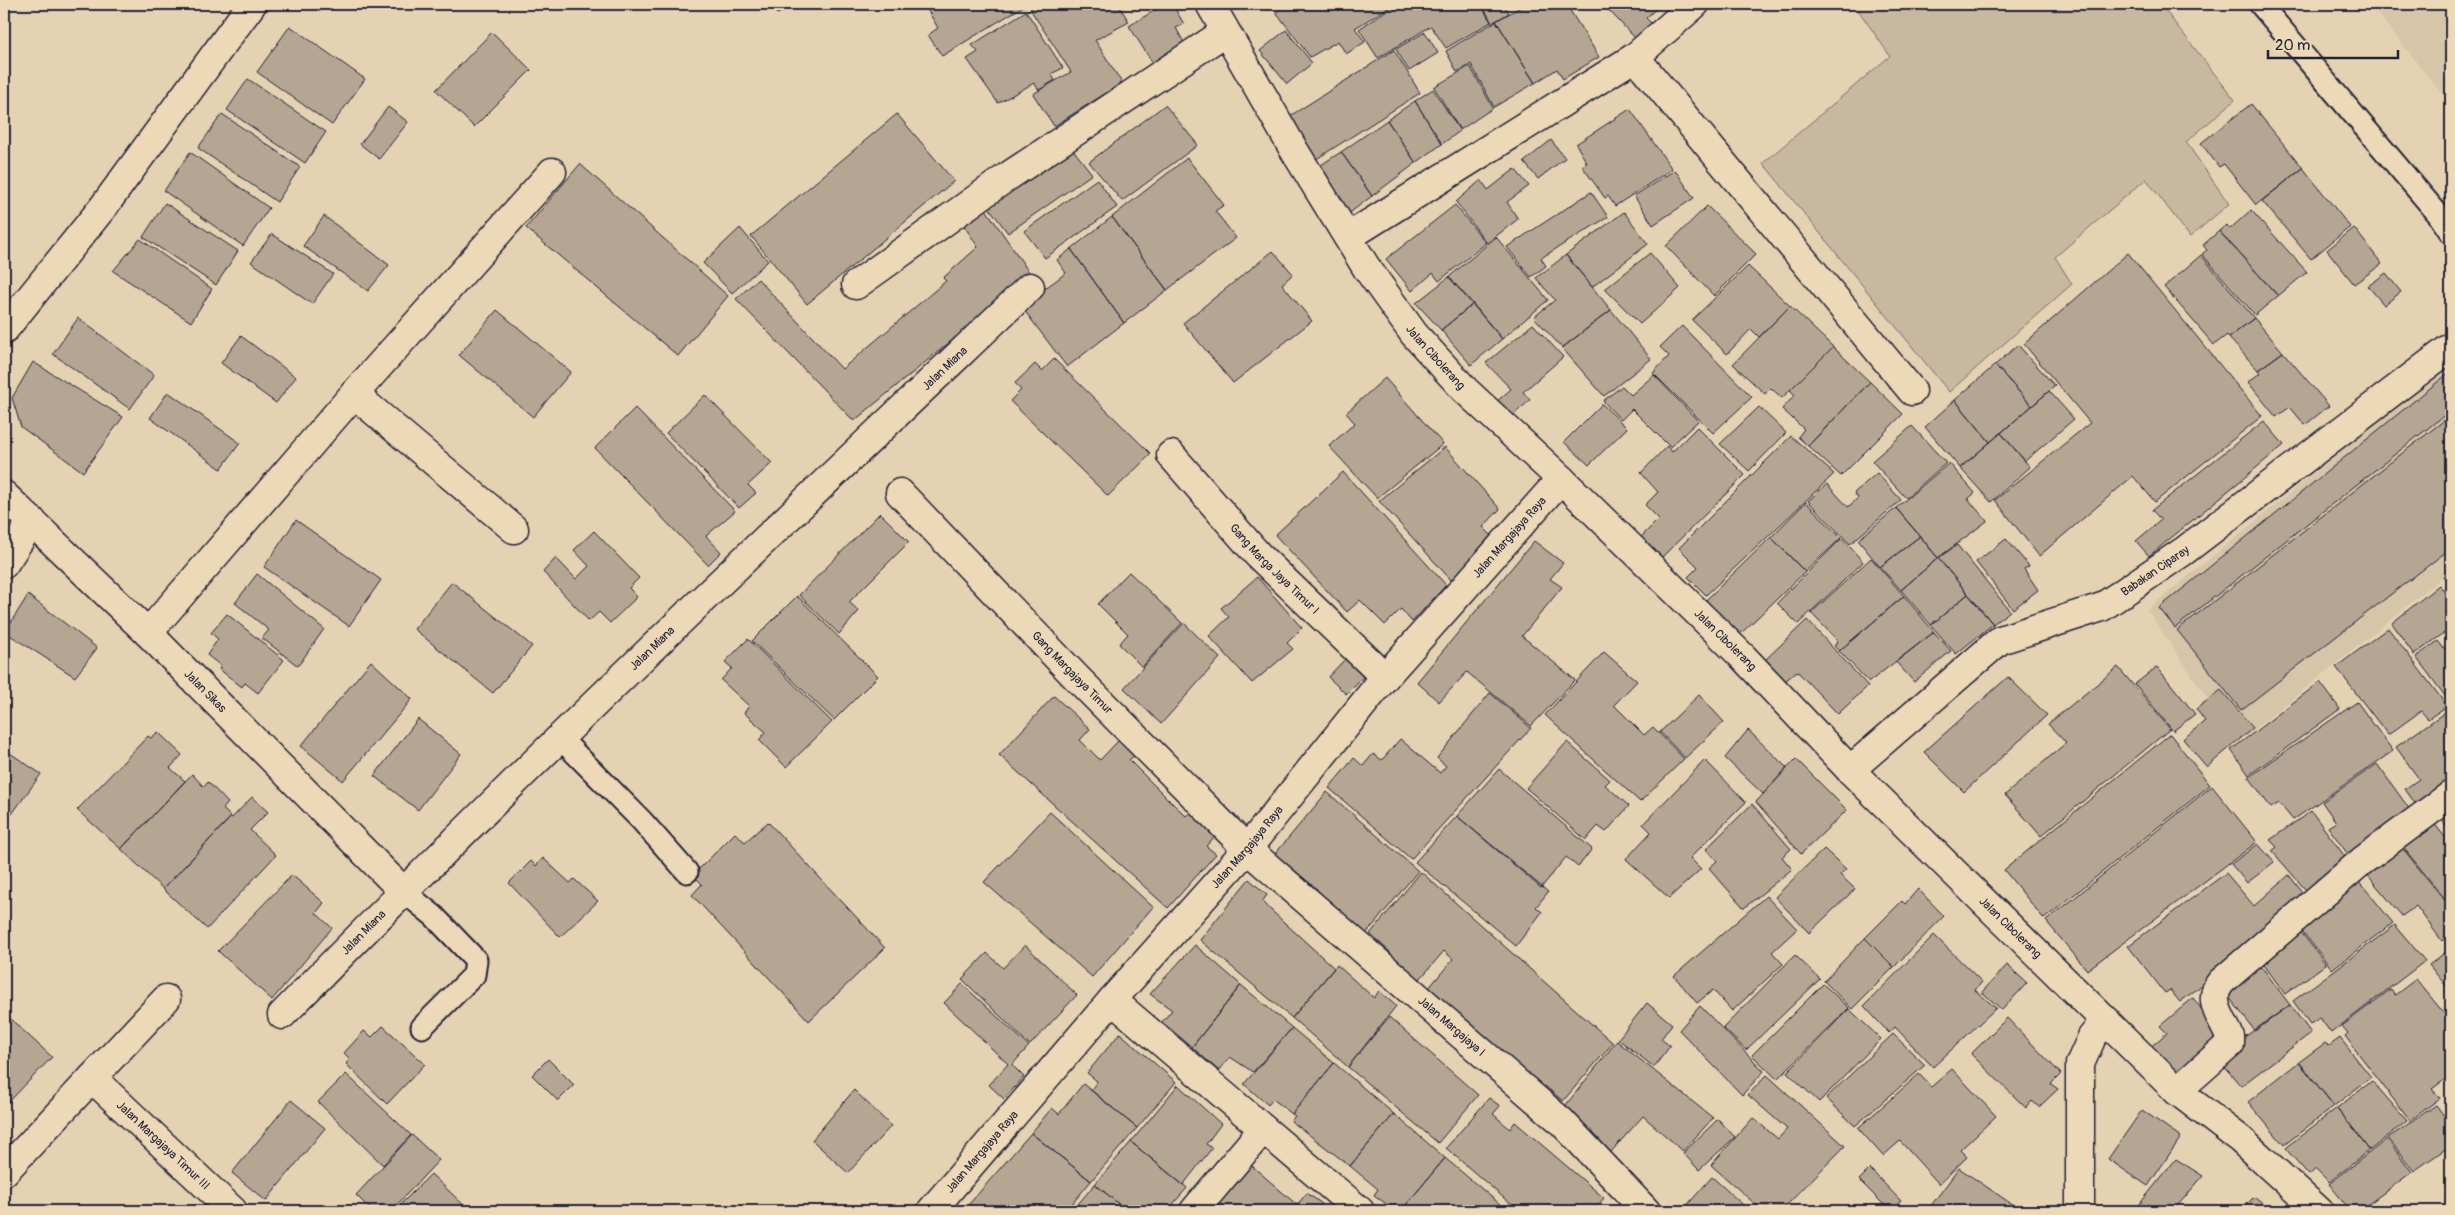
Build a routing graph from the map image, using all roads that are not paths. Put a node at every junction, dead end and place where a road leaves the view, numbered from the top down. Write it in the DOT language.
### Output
graph roads {
  1 [pos="252,4"];
  2 [pos="1210,4"];
  3 [pos="1695,4"];
  4 [pos="2260,4"];
  5 [pos="1225,32"];
  6 [pos="1635,57"];
  7 [pos="552,172"];
  8 [pos="2451,233"];
  9 [pos="1348,237"];
  10 [pos="856,285"];
  11 [pos="1030,287"];
  12 [pos="4,330"];
  13 [pos="2451,347"];
  14 [pos="1912,391"];
  15 [pos="354,394"];
  16 [pos="1171,455"];
  17 [pos="1561,479"];
  18 [pos="900,493"];
  19 [pos="4,494"];
  20 [pos="32,521"];
  21 [pos="514,529"];
  22 [pos="4,564"];
  23 [pos="148,633"];
  24 [pos="1385,677"];
  25 [pos="559,737"];
  26 [pos="1850,770"];
  27 [pos="2451,795"];
  28 [pos="1247,849"];
  29 [pos="687,872"];
  30 [pos="403,891"];
  31 [pos="166,999"];
  32 [pos="1112,1000"];
  33 [pos="282,1015"];
  34 [pos="2106,1020"];
  35 [pos="422,1027"];
  36 [pos="92,1078"];
  37 [pos="2177,1091"];
  38 [pos="1263,1129"];
  39 [pos="4,1172"];
  40 [pos="233,1211"];
  41 [pos="931,1211"];
  42 [pos="1194,1211"];
  43 [pos="1360,1211"];
  44 [pos="1646,1211"];
  45 [pos="2080,1211"];
  46 [pos="2319,1211"];
  1 -- 12 [label="street"];
  2 -- 5 [label="street, Jalan Cibolerang"];
  3 -- 6 [label="street"];
  4 -- 8 [label="lane"];
  5 -- 9 [label="street, Jalan Cibolerang"];
  5 -- 10 [label="street"];
  6 -- 9 [label="street"];
  6 -- 14 [label="street"];
  7 -- 15 [label="street"];
  9 -- 17 [label="street, Jalan Cibolerang"];
  11 -- 25 [label="street, Jalan Miana"];
  13 -- 26 [label="street, Babakan Ciparay"];
  15 -- 21 [label="street"];
  15 -- 23 [label="street"];
  16 -- 24 [label="street, Gang Marga Jaya Timur I"];
  17 -- 24 [label="street, Jalan Margajaya Raya"];
  17 -- 26 [label="street, Jalan Cibolerang"];
  18 -- 28 [label="street, Gang Margajaya Timur"];
  19 -- 20 [label="street, Jalan Sikas"];
  20 -- 22 [label="street"];
  20 -- 23 [label="street, Jalan Sikas"];
  23 -- 30 [label="street, Jalan Sikas"];
  24 -- 28 [label="street, Jalan Margajaya Raya"];
  25 -- 29 [label="lane"];
  25 -- 30 [label="street, Jalan Miana"];
  26 -- 34 [label="street, Jalan Cibolerang"];
  27 -- 37 [label="street"];
  28 -- 32 [label="street, Jalan Margajaya Raya"];
  28 -- 44 [label="street, Jalan Margajaya I"];
  30 -- 33 [label="street, Jalan Miana"];
  30 -- 35 [label="lane"];
  31 -- 36 [label="street"];
  32 -- 38 [label="street"];
  32 -- 41 [label="street, Jalan Margajaya Raya"];
  34 -- 37 [label="street, Jalan Cibolerang"];
  34 -- 45 [label="street"];
  36 -- 39 [label="street"];
  36 -- 40 [label="street, Jalan Margajaya Timur III"];
  37 -- 46 [label="street, Jalan Cibolerang"];
  38 -- 42 [label="street"];
  38 -- 43 [label="street"];
}
